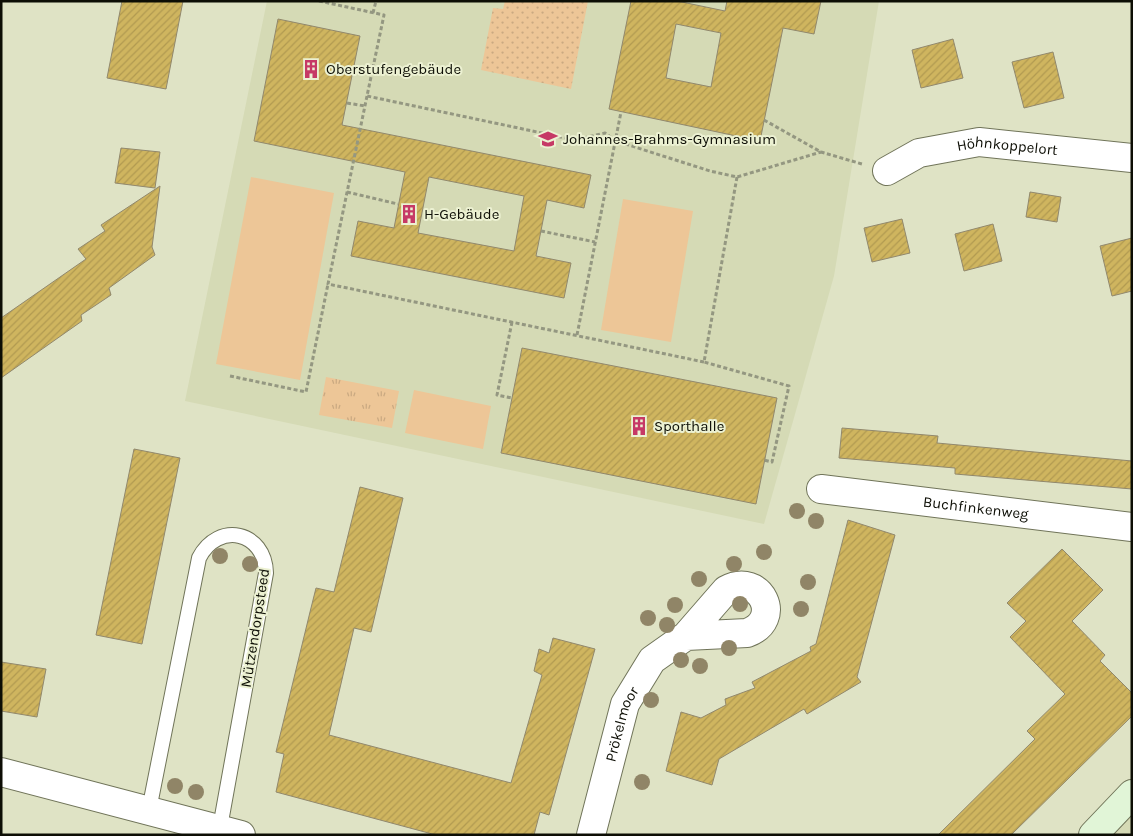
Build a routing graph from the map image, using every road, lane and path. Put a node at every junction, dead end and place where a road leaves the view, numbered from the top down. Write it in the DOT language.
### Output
graph roads {
  1 [pos="319,1"];
  2 [pos="376,1"];
  3 [pos="373,13"];
  4 [pos="367,96"];
  5 [pos="347,103"];
  6 [pos="364,106"];
  7 [pos="621,112"];
  8 [pos="764,120"];
  9 [pos="616,142"];
  10 [pos="821,152"];
  11 [pos="1132,158"];
  12 [pos="887,171"];
  13 [pos="737,177"];
  14 [pos="347,192"];
  15 [pos="398,204"];
  16 [pos="541,231"];
  17 [pos="595,242"];
  18 [pos="328,284"];
  19 [pos="512,322"];
  20 [pos="577,335"];
  21 [pos="704,362"];
  22 [pos="230,376"];
  23 [pos="512,398"];
  24 [pos="764,460"];
  25 [pos="821,489"];
  26 [pos="1132,527"];
  27 [pos="686,636"];
  28 [pos="1,772"];
  29 [pos="1132,794"];
  30 [pos="149,810"];
  31 [pos="1097,831"];
  32 [pos="226,833"];
  33 [pos="591,835"];
  1 -- 3 [label="path"];
  2 -- 3 [label="path"];
  3 -- 4 [label="path"];
  4 -- 6 [label="path"];
  4 -- 9 [label="path"];
  5 -- 6 [label="path"];
  6 -- 14 [label="path"];
  7 -- 9 [label="path"];
  8 -- 10 [label="path"];
  9 -- 13 [label="path"];
  9 -- 17 [label="path"];
  10 -- 12 [label="path"];
  10 -- 13 [label="path"];
  11 -- 12 [label="street, Höhnkoppelort"];
  13 -- 21 [label="path"];
  14 -- 15 [label="path"];
  14 -- 18 [label="path"];
  16 -- 17 [label="path"];
  17 -- 20 [label="path"];
  18 -- 19 [label="path"];
  18 -- 22 [label="path"];
  19 -- 20 [label="path"];
  19 -- 23 [label="path"];
  20 -- 21 [label="path"];
  21 -- 24 [label="path"];
  25 -- 26 [label="street, Buchfinkenweg"];
  27 -- 33 [label="street, Prökelmoor"];
  28 -- 30 [label="street, Mützendorpsteed"];
  29 -- 31 [label="street"];
  30 -- 32 [label="street, Mützendorpsteed"];
  30 -- 32 [label="lane, Mützendorpsteed"];
}
